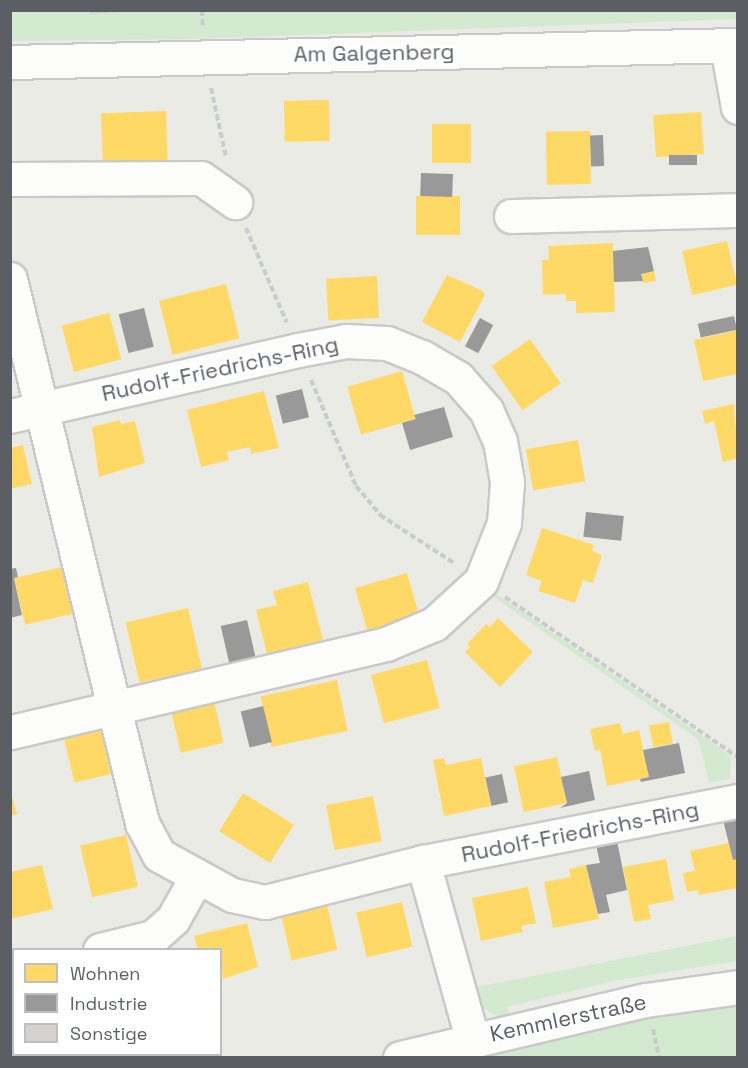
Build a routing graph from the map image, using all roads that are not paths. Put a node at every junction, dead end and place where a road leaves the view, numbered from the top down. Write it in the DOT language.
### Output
graph roads {
  1 [pos="732,45"];
  2 [pos="10,62"];
  3 [pos="738,107"];
  4 [pos="10,179"];
  5 [pos="236,202"];
  6 [pos="738,210"];
  7 [pos="511,216"];
  8 [pos="10,279"];
  9 [pos="42,408"];
  10 [pos="10,416"];
  11 [pos="114,707"];
  12 [pos="10,732"];
  13 [pos="738,801"];
  14 [pos="423,862"];
  15 [pos="196,878"];
  16 [pos="108,948"];
  17 [pos="738,987"];
  18 [pos="472,1038"];
  19 [pos="400,1058"];
  1 -- 2 [label="street, Am Galgenberg"];
  1 -- 3 [label="street"];
  4 -- 5 [label="street"];
  6 -- 7 [label="street"];
  8 -- 9 [label="street, Rudolf-Friedrichs-Ring"];
  9 -- 10 [label="street, Rudolf-Friedrichs-Ring"];
  9 -- 11 [label="street, Rudolf-Friedrichs-Ring"];
  9 -- 11 [label="street, Rudolf-Friedrichs-Ring"];
  11 -- 12 [label="street, Rudolf-Friedrichs-Ring"];
  11 -- 15 [label="street, Rudolf-Friedrichs-Ring"];
  13 -- 14 [label="street, Rudolf-Friedrichs-Ring"];
  14 -- 15 [label="street, Rudolf-Friedrichs-Ring"];
  14 -- 18 [label="street"];
  15 -- 16 [label="street"];
  17 -- 18 [label="street, Kemmlerstraße"];
  18 -- 19 [label="street, Kemmlerstraße"];
}
